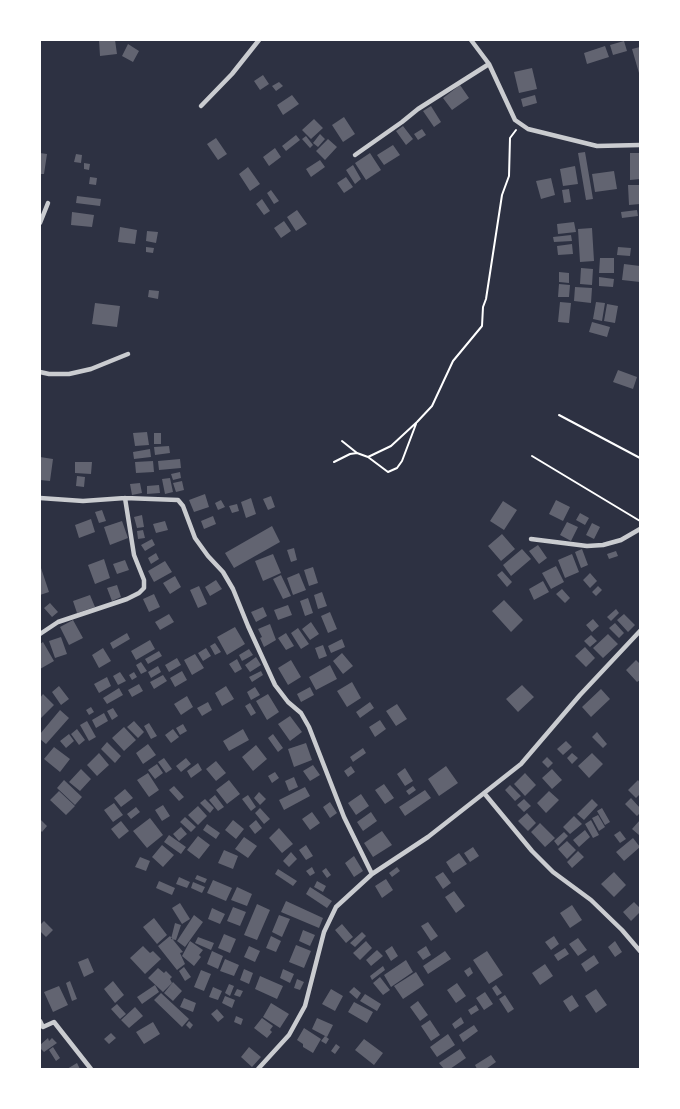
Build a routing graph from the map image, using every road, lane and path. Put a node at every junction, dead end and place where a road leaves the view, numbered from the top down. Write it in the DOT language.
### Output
graph roads {
  1 [pos="259,40"];
  2 [pos="471,40"];
  3 [pos="489,64"];
  4 [pos="201,106"];
  5 [pos="521,124"];
  6 [pos="640,145"];
  7 [pos="355,155"];
  8 [pos="48,203"];
  9 [pos="40,223"];
  10 [pos="128,354"];
  11 [pos="40,372"];
  12 [pos="559,414"];
  13 [pos="417,422"];
  14 [pos="342,441"];
  15 [pos="356,453"];
  16 [pos="532,456"];
  17 [pos="368,457"];
  18 [pos="640,458"];
  19 [pos="334,462"];
  20 [pos="40,498"];
  21 [pos="125,498"];
  22 [pos="640,521"];
  23 [pos="640,530"];
  24 [pos="531,539"];
  25 [pos="640,631"];
  26 [pos="40,634"];
  27 [pos="484,793"];
  28 [pos="372,874"];
  29 [pos="640,951"];
  30 [pos="40,1021"];
  31 [pos="91,1069"];
  32 [pos="258,1069"];
  1 -- 4 [label="street"];
  2 -- 3 [label="street"];
  3 -- 5 [label="street"];
  3 -- 7 [label="street"];
  5 -- 6 [label="street"];
  5 -- 13 [label="path"];
  8 -- 9 [label="street"];
  10 -- 11 [label="street"];
  12 -- 18 [label="path"];
  13 -- 17 [label="path"];
  13 -- 17 [label="path"];
  14 -- 15 [label="path"];
  15 -- 17 [label="path"];
  15 -- 19 [label="path"];
  16 -- 22 [label="path"];
  20 -- 21 [label="street"];
  21 -- 26 [label="street"];
  21 -- 28 [label="street"];
  23 -- 24 [label="street"];
  25 -- 27 [label="street"];
  27 -- 28 [label="street"];
  27 -- 29 [label="street"];
  28 -- 32 [label="street"];
  30 -- 31 [label="street"];
}
